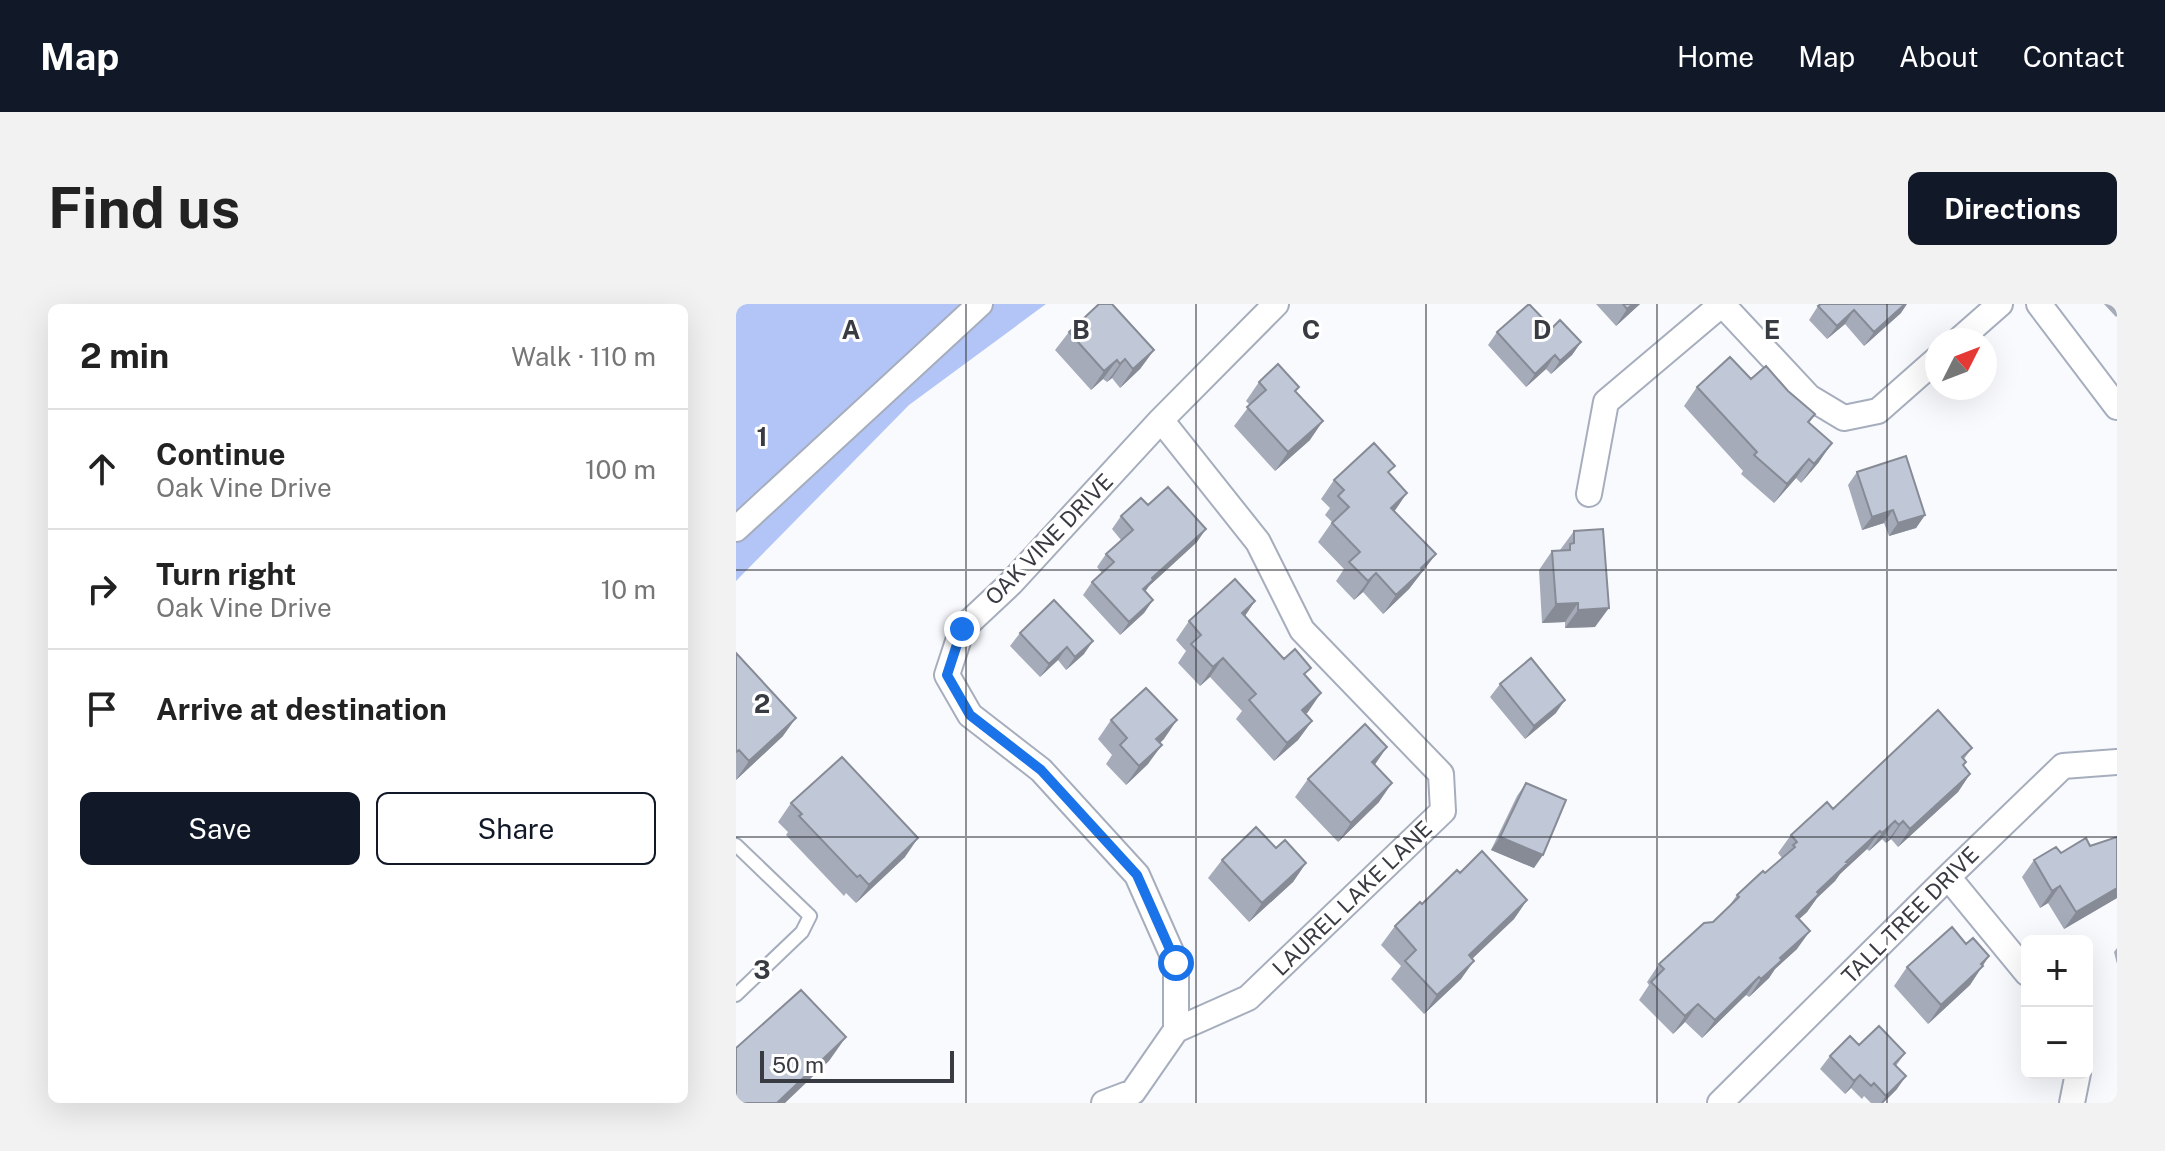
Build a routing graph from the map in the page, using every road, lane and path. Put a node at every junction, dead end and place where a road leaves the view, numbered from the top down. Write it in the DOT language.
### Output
graph roads {
  1 [pos="980,304"];
  2 [pos="1276,304"];
  3 [pos="1722,304"];
  4 [pos="2000,304"];
  5 [pos="2039,304"];
  6 [pos="1973,328"];
  7 [pos="1925,370"];
  8 [pos="2117,407"];
  9 [pos="1161,420"];
  10 [pos="1589,494"];
  11 [pos="736,529"];
  12 [pos="2117,762"];
  13 [pos="736,845"];
  14 [pos="1948,877"];
  15 [pos="2021,966"];
  16 [pos="736,995"];
  17 [pos="1176,1030"];
  18 [pos="2077,1079"];
  19 [pos="1104,1103"];
  20 [pos="1720,1103"];
  21 [pos="2072,1103"];
  1 -- 11 [label="street"];
  2 -- 9 [label="street, OAK VINE DRIVE"];
  3 -- 7 [label="street"];
  3 -- 10 [label="street"];
  4 -- 6 [label="street"];
  5 -- 8 [label="street"];
  9 -- 17 [label="street, OAK VINE DRIVE"];
  9 -- 17 [label="street, LAUREL LAKE LANE"];
  12 -- 14 [label="street, TALL TREE DRIVE"];
  13 -- 16 [label="lane"];
  14 -- 15 [label="street"];
  14 -- 20 [label="street, TALL TREE DRIVE"];
  17 -- 19 [label="street"];
  18 -- 21 [label="street"];
}
